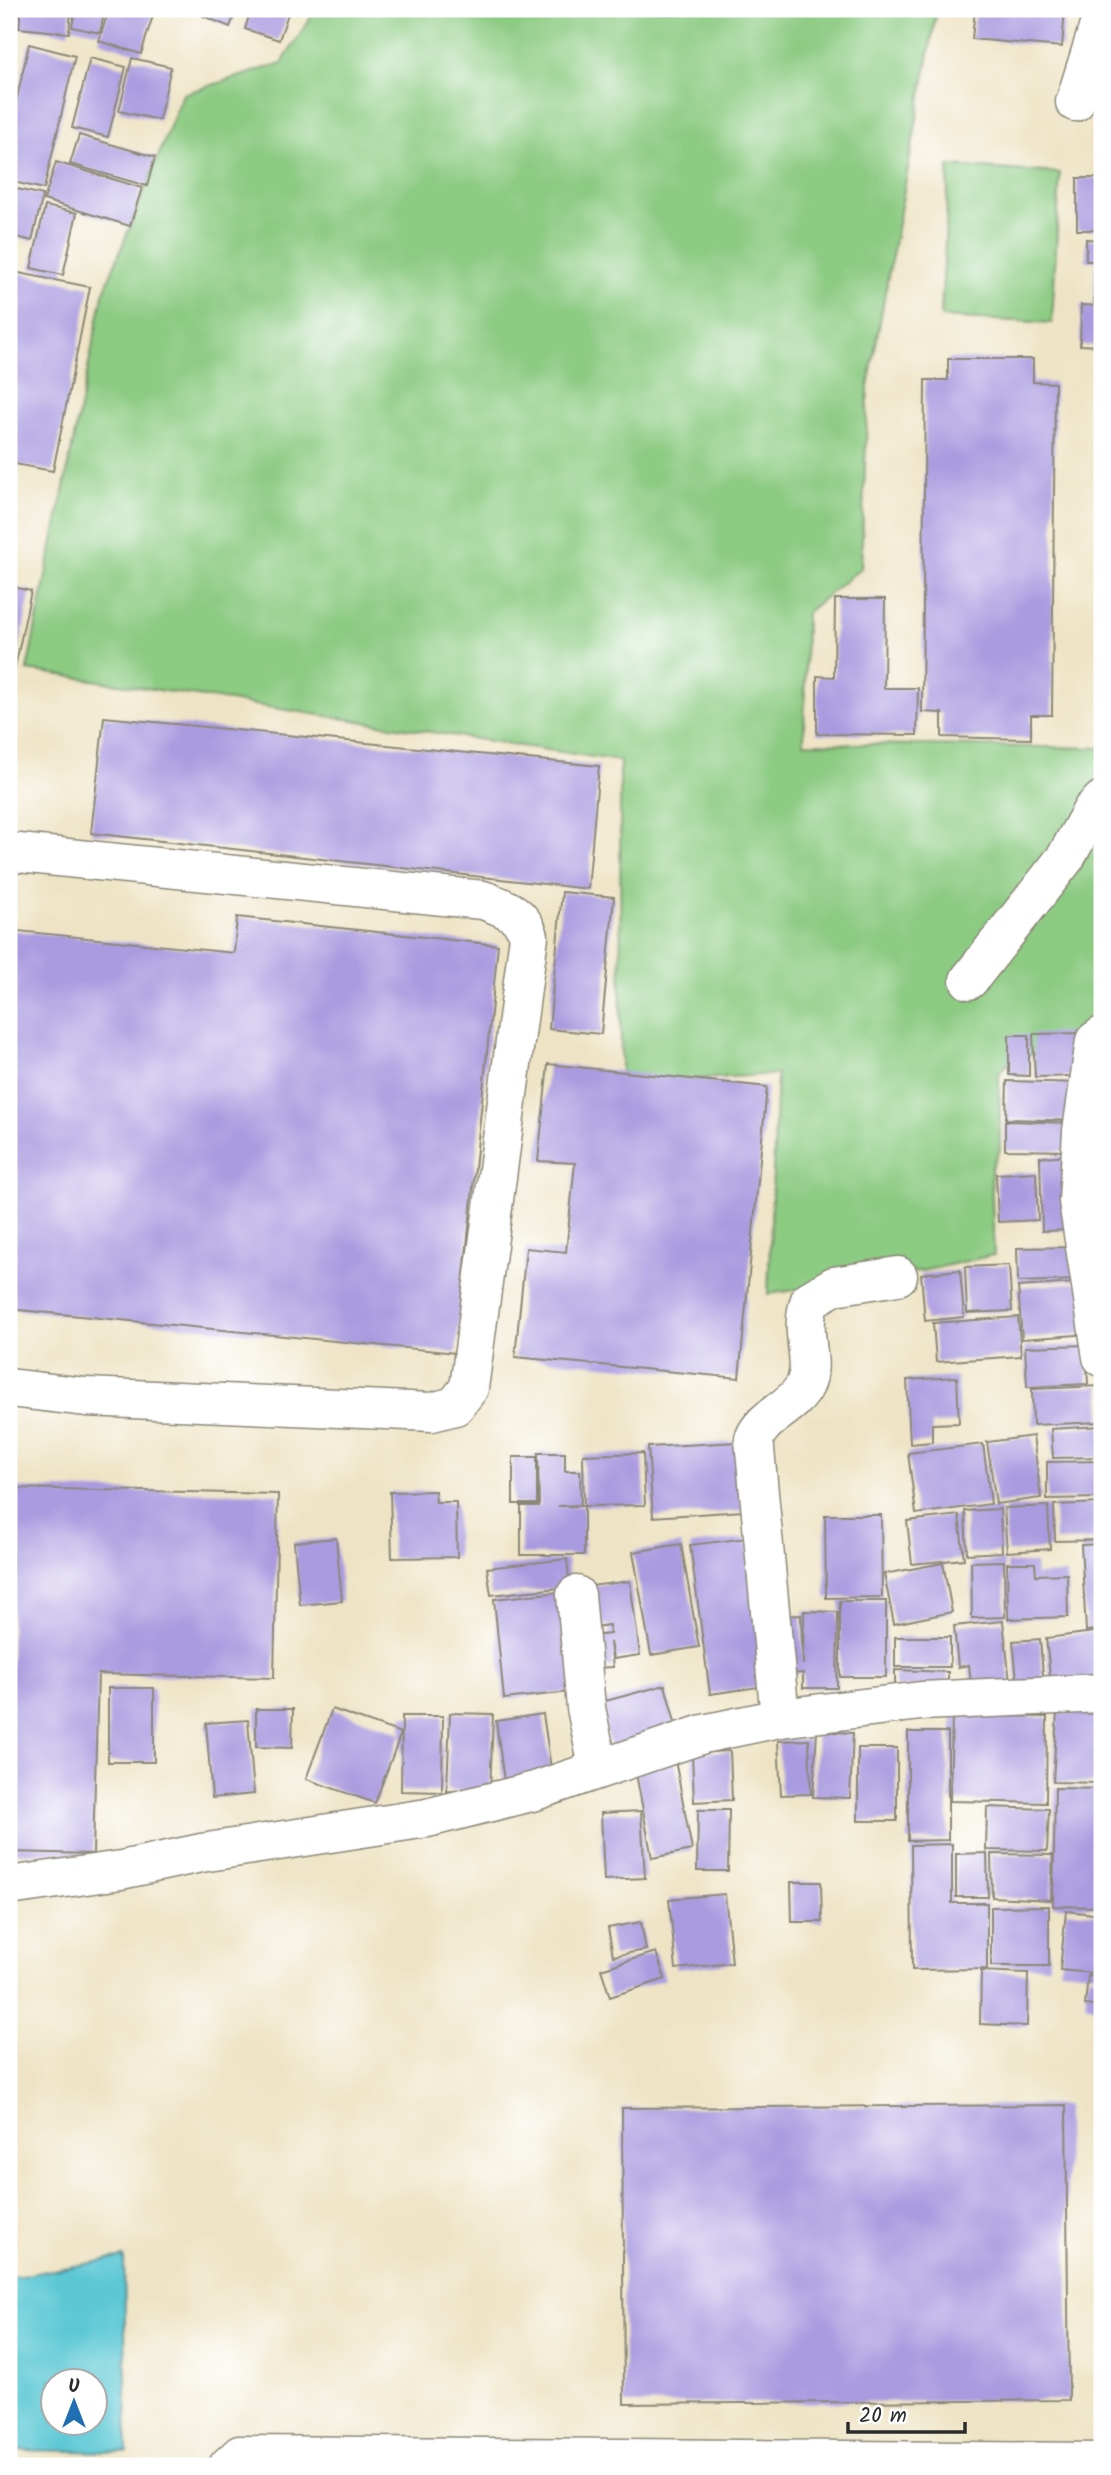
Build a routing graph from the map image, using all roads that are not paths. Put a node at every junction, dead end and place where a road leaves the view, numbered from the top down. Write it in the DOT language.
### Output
graph roads {
  1 [pos="1102,16"];
  2 [pos="1075,102"];
  3 [pos="1102,800"];
  4 [pos="9,852"];
  5 [pos="969,980"];
  6 [pos="1102,1036"];
  7 [pos="898,1276"];
  8 [pos="1102,1357"];
  9 [pos="9,1388"];
  10 [pos="576,1595"];
  11 [pos="1102,1692"];
  12 [pos="780,1718"];
  13 [pos="598,1767"];
  14 [pos="9,1886"];
  15 [pos="1102,2462"];
  16 [pos="901,2464"];
  17 [pos="228,2466"];
  1 -- 2 [label="street"];
  3 -- 5 [label="street"];
  4 -- 9 [label="street"];
  6 -- 8 [label="street"];
  7 -- 12 [label="street"];
  10 -- 13 [label="street"];
  11 -- 12 [label="street"];
  12 -- 13 [label="street"];
  13 -- 14 [label="street"];
  15 -- 16 [label="street"];
  16 -- 17 [label="street"];
}
